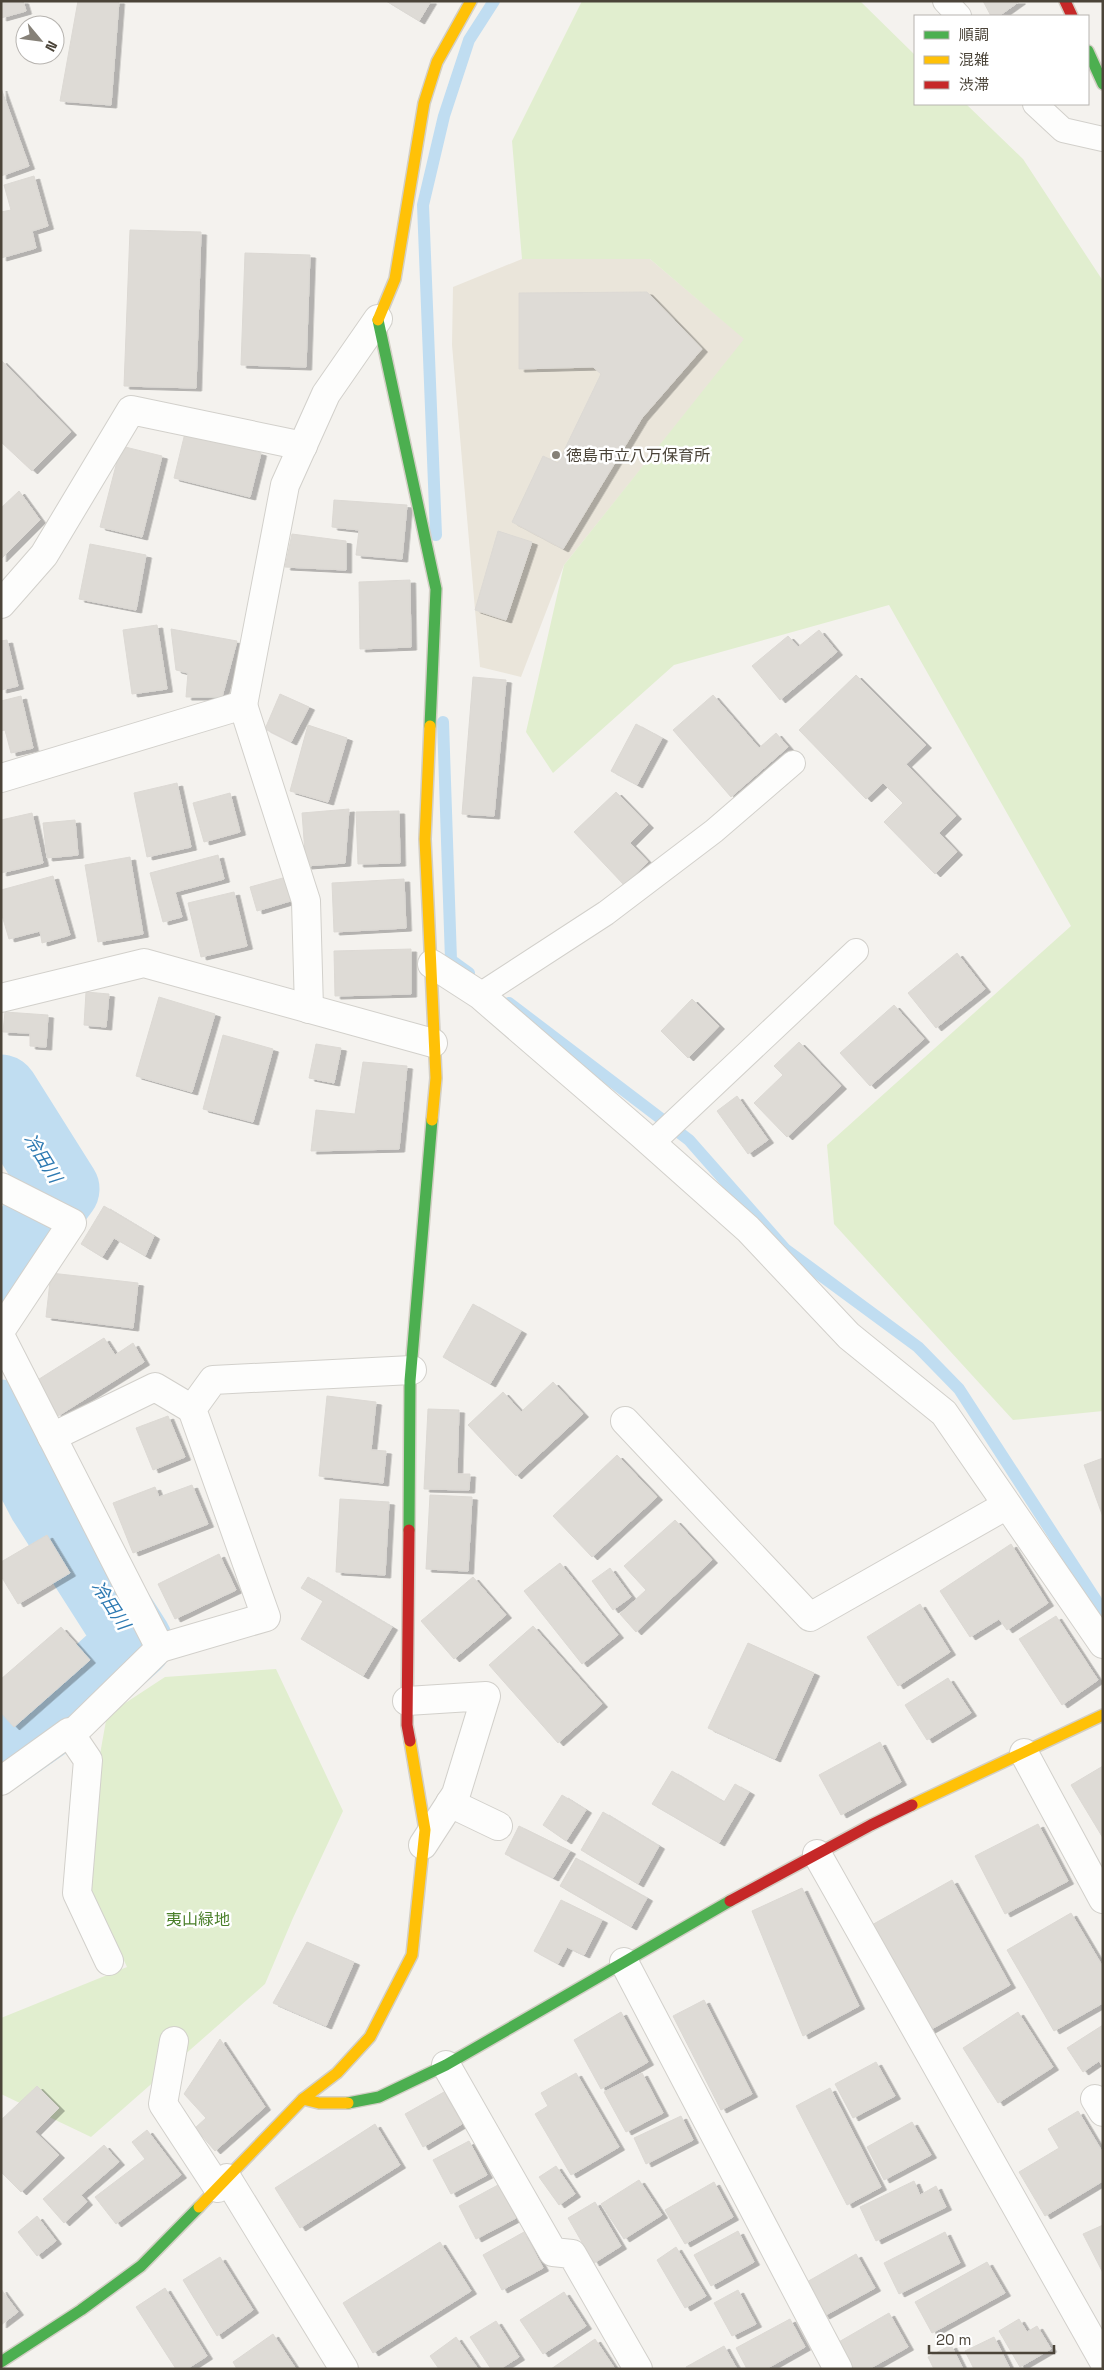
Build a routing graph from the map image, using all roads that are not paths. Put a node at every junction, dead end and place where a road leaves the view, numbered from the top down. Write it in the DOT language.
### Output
graph roads {
  1 [pos="471,1"];
  2 [pos="945,1"];
  3 [pos="1065,1"];
  4 [pos="958,15"];
  5 [pos="1072,15"];
  6 [pos="1089,54"];
  7 [pos="1103,84"];
  8 [pos="1036,105"];
  9 [pos="1103,139"];
  10 [pos="378,319"];
  11 [pos="303,446"];
  12 [pos="1,604"];
  13 [pos="243,705"];
  14 [pos="793,763"];
  15 [pos="1,778"];
  16 [pos="856,951"];
  17 [pos="432,964"];
  18 [pos="480,994"];
  19 [pos="1,998"];
  20 [pos="309,1009"];
  21 [pos="433,1043"];
  22 [pos="652,1144"];
  23 [pos="1,1187"];
  24 [pos="1,1330"];
  25 [pos="1,1337"];
  26 [pos="412,1370"];
  27 [pos="192,1410"];
  28 [pos="625,1421"];
  29 [pos="52,1437"];
  30 [pos="1007,1505"];
  31 [pos="1103,1644"];
  32 [pos="160,1648"];
  33 [pos="407,1701"];
  34 [pos="1103,1715"];
  35 [pos="72,1735"];
  36 [pos="1024,1752"];
  37 [pos="1,1782"];
  38 [pos="450,1803"];
  39 [pos="498,1826"];
  40 [pos="423,1845"];
  41 [pos="817,1854"];
  42 [pos="1103,1899"];
  43 [pos="110,1961"];
  44 [pos="624,1962"];
  45 [pos="174,2041"];
  46 [pos="446,2066"];
  47 [pos="303,2100"];
  48 [pos="222,2183"];
  49 [pos="1103,2360"];
  50 [pos="1,2362"];
  51 [pos="344,2369"];
  52 [pos="638,2369"];
  53 [pos="838,2369"];
  1 -- 10 [label="main road"];
  2 -- 4 [label="lane"];
  3 -- 5 [label="main road"];
  6 -- 7 [label="main road"];
  8 -- 9 [label="lane"];
  10 -- 11 [label="street"];
  10 -- 17 [label="main road"];
  11 -- 12 [label="street"];
  11 -- 13 [label="street"];
  13 -- 15 [label="street"];
  13 -- 20 [label="street"];
  14 -- 18 [label="lane"];
  16 -- 22 [label="lane"];
  17 -- 18 [label="street"];
  17 -- 21 [label="main road"];
  18 -- 22 [label="street"];
  19 -- 20 [label="street"];
  20 -- 21 [label="street"];
  21 -- 26 [label="main road"];
  22 -- 30 [label="street"];
  23 -- 24 [label="street"];
  25 -- 29 [label="street"];
  26 -- 27 [label="street"];
  26 -- 33 [label="main road"];
  27 -- 29 [label="street"];
  27 -- 32 [label="street"];
  28 -- 30 [label="street"];
  29 -- 32 [label="street"];
  30 -- 31 [label="street"];
  32 -- 35 [label="street"];
  33 -- 38 [label="street"];
  33 -- 40 [label="main road"];
  34 -- 36 [label="main road"];
  35 -- 37 [label="street"];
  35 -- 43 [label="street"];
  36 -- 41 [label="main road"];
  36 -- 42 [label="street"];
  38 -- 39 [label="street"];
  38 -- 40 [label="street"];
  40 -- 47 [label="main road"];
  41 -- 44 [label="main road"];
  41 -- 49 [label="street"];
  44 -- 46 [label="main road"];
  44 -- 53 [label="street"];
  45 -- 48 [label="street"];
  46 -- 47 [label="main road"];
  46 -- 52 [label="street"];
  47 -- 48 [label="main road"];
  48 -- 50 [label="main road"];
  48 -- 51 [label="street"];
}
